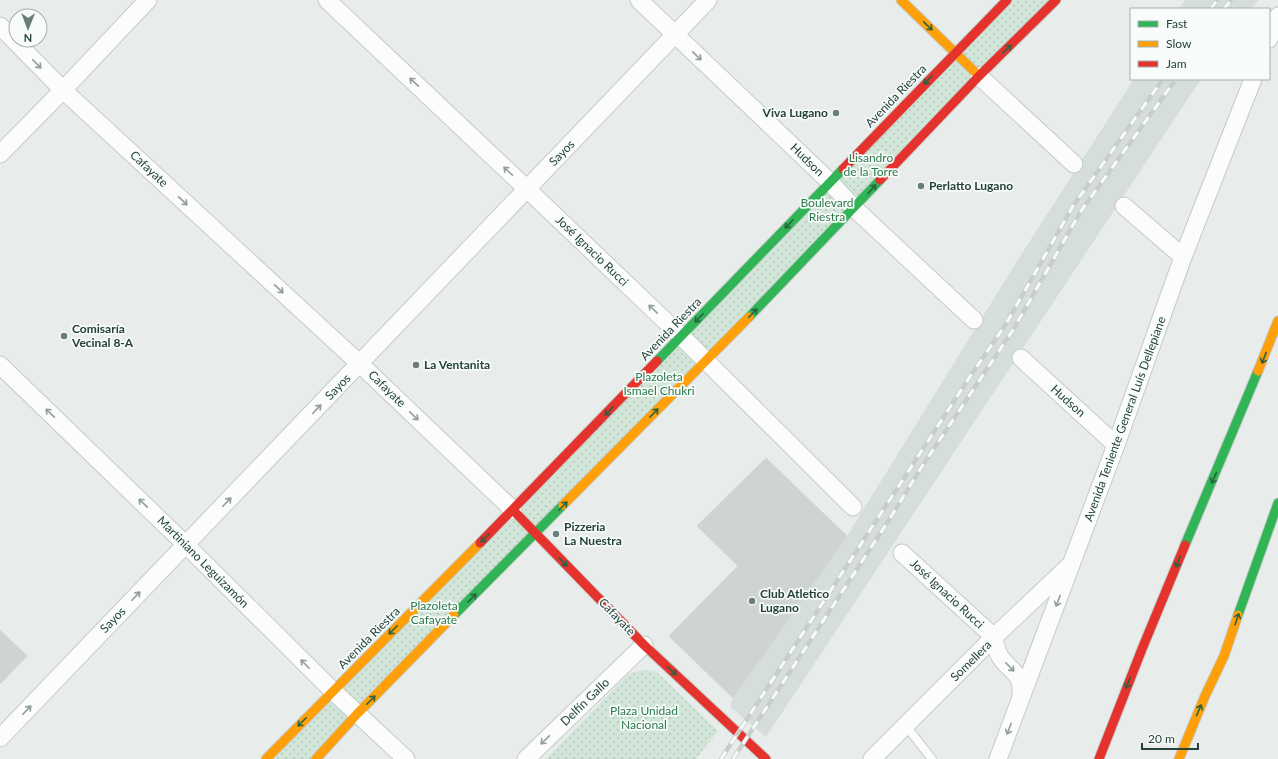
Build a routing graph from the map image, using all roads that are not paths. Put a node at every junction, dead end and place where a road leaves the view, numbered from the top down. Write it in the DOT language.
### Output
graph roads {
  1 [pos="148,0"];
  2 [pos="327,0"];
  3 [pos="639,0"];
  4 [pos="708,0"];
  5 [pos="901,0"];
  6 [pos="1007,0"];
  7 [pos="1056,0"];
  8 [pos="1278,16"];
  9 [pos="0,26"];
  10 [pos="675,35"];
  11 [pos="1270,36"];
  12 [pos="955,52"];
  13 [pos="979,76"];
  14 [pos="1253,80"];
  15 [pos="63,90"];
  16 [pos="0,154"];
  17 [pos="1074,164"];
  18 [pos="830,182"];
  19 [pos="527,189"];
  20 [pos="1124,206"];
  21 [pos="854,208"];
  22 [pos="1183,257"];
  23 [pos="974,320"];
  24 [pos="1278,321"];
  25 [pos="681,336"];
  26 [pos="1021,358"];
  27 [pos="706,361"];
  28 [pos="360,364"];
  29 [pos="0,365"];
  30 [pos="1116,445"];
  31 [pos="1278,503"];
  32 [pos="853,507"];
  33 [pos="513,510"];
  34 [pos="536,534"];
  35 [pos="186,545"];
  36 [pos="902,553"];
  37 [pos="1071,565"];
  38 [pos="994,637"];
  39 [pos="644,645"];
  40 [pos="333,691"];
  41 [pos="1020,698"];
  42 [pos="358,714"];
  43 [pos="906,726"];
  44 [pos="0,738"];
  45 [pos="266,759"];
  46 [pos="316,759"];
  47 [pos="406,759"];
  48 [pos="526,759"];
  49 [pos="766,759"];
  50 [pos="872,759"];
  51 [pos="932,759"];
  52 [pos="998,759"];
  53 [pos="1099,759"];
  54 [pos="1179,759"];
  1 -- 15 [label="street"];
  19 -- 2 [label="street, José Ignacio Rucci, one-way"];
  3 -- 10 [label="street, Hudson"];
  4 -- 10 [label="street, Sayos"];
  5 -- 12 [label="main road, one-way"];
  6 -- 12 [label="main road, Avenida Riestra"];
  13 -- 7 [label="main road, one-way"];
  8 -- 11 [label="street"];
  9 -- 15 [label="street, Cafayate, one-way"];
  10 -- 18 [label="street, Hudson, one-way"];
  10 -- 19 [label="street, Sayos"];
  12 -- 13 [label="main road"];
  12 -- 18 [label="main road, Avenida Riestra, one-way"];
  13 -- 17 [label="street"];
  21 -- 13 [label="main road, one-way"];
  14 -- 22 [label="street, Avenida Teniente General Luís Dellepiane"];
  15 -- 16 [label="street"];
  15 -- 28 [label="street, Cafayate, one-way"];
  18 -- 21 [label="street, Hudson"];
  18 -- 25 [label="main road, Avenida Riestra, one-way"];
  25 -- 19 [label="street, José Ignacio Rucci, one-way"];
  19 -- 28 [label="street, Sayos"];
  20 -- 22 [label="street"];
  21 -- 23 [label="street, Hudson"];
  27 -- 21 [label="main road, one-way"];
  22 -- 30 [label="street, Avenida Teniente General Luís Dellepiane"];
  24 -- 53 [label="main road, one-way"];
  25 -- 27 [label="street, José Ignacio Rucci"];
  25 -- 33 [label="main road, Avenida Riestra, one-way"];
  26 -- 30 [label="street, Hudson"];
  27 -- 32 [label="street, José Ignacio Rucci"];
  34 -- 27 [label="main road, one-way"];
  28 -- 33 [label="street, Cafayate, one-way"];
  35 -- 28 [label="street, Sayos, one-way"];
  35 -- 29 [label="street, Martiniano Leguizamón, one-way"];
  30 -- 37 [label="street, Avenida Teniente General Luís Dellepiane"];
  54 -- 31 [label="main road, one-way"];
  33 -- 34 [label="main road, Cafayate"];
  33 -- 40 [label="main road, Avenida Riestra, one-way"];
  34 -- 39 [label="main road, Cafayate, one-way"];
  42 -- 34 [label="main road, one-way"];
  40 -- 35 [label="street, Martiniano Leguizamón, one-way"];
  44 -- 35 [label="street, Sayos, one-way"];
  36 -- 38 [label="street, José Ignacio Rucci"];
  37 -- 38 [label="street, Somellera"];
  37 -- 41 [label="street, Avenida Teniente General Luís Dellepiane, one-way"];
  38 -- 41 [label="street, José Ignacio Rucci, one-way"];
  38 -- 43 [label="street, Somellera"];
  39 -- 48 [label="street, Delfín Gallo, one-way"];
  39 -- 49 [label="main road, Cafayate, one-way"];
  40 -- 42 [label="street, Martiniano Leguizamón"];
  40 -- 45 [label="main road, Avenida Riestra, one-way"];
  41 -- 52 [label="street, Avenida Teniente General Luís Dellepiane, one-way"];
  42 -- 46 [label="main road"];
  42 -- 47 [label="street, Martiniano Leguizamón"];
  43 -- 50 [label="street, Somellera"];
  43 -- 51 [label="lane"];
}
